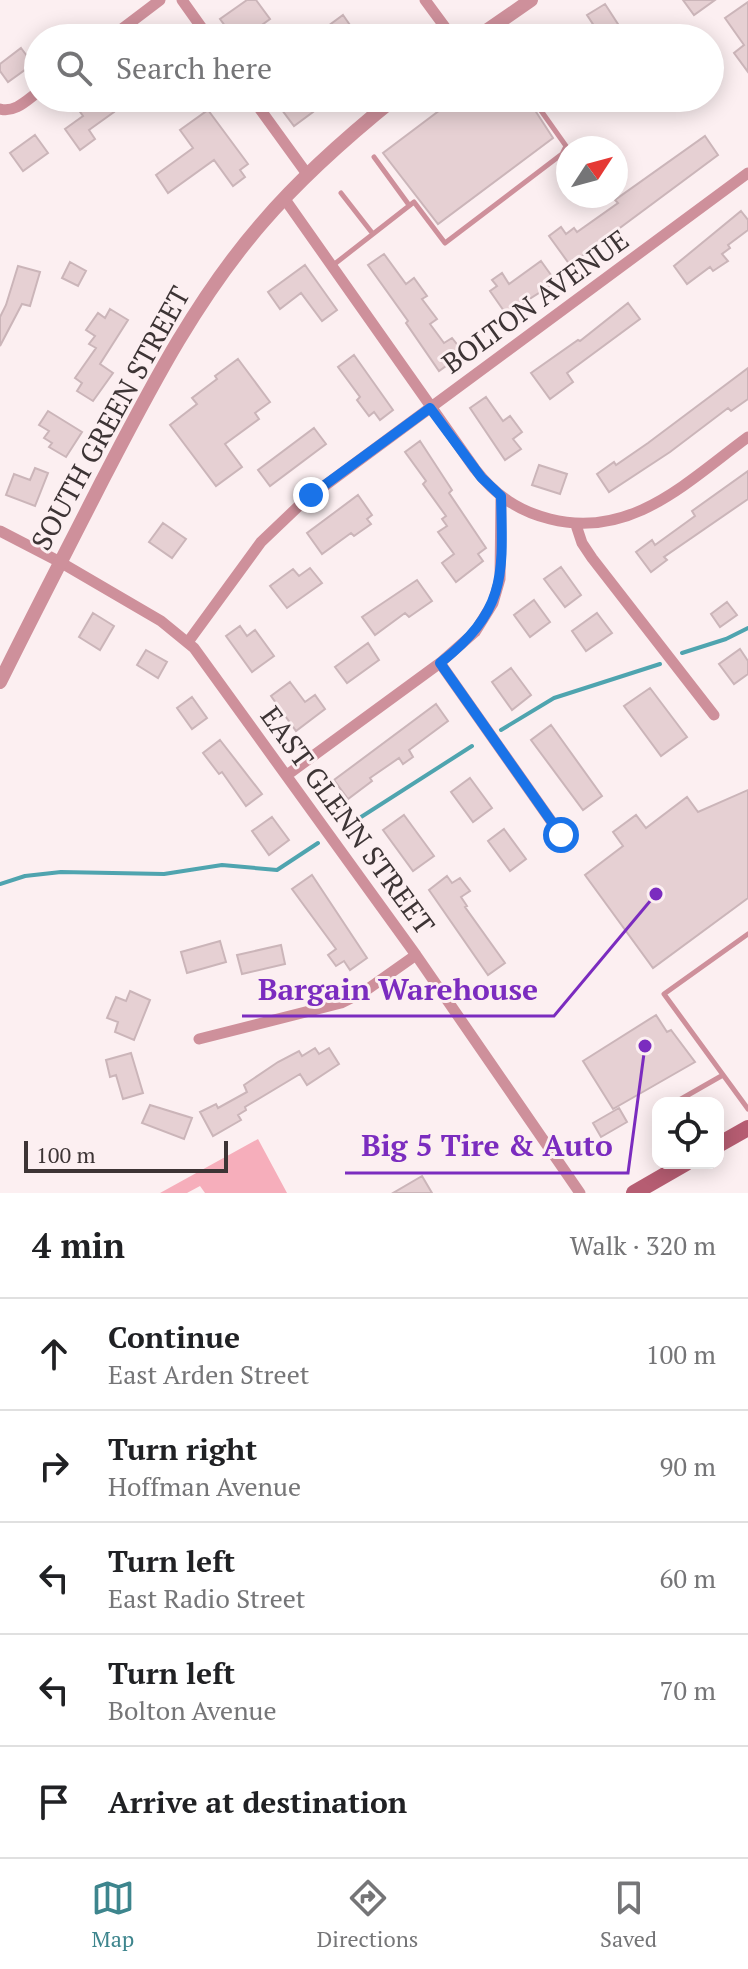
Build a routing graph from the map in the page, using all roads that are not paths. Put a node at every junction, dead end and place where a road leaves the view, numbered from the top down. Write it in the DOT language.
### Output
graph roads {
  1 [pos="160,0"];
  2 [pos="182,0"];
  3 [pos="425,0"];
  4 [pos="531,0"];
  5 [pos="128,24"];
  6 [pos="199,24"];
  7 [pos="443,24"];
  8 [pos="499,24"];
  9 [pos="24,102"];
  10 [pos="0,109"];
  11 [pos="262,112"];
  12 [pos="379,112"];
  13 [pos="542,112"];
  14 [pos="374,157"];
  15 [pos="748,173"];
  16 [pos="307,174"];
  17 [pos="341,193"];
  18 [pos="284,198"];
  19 [pos="409,205"];
  20 [pos="373,234"];
  21 [pos="332,266"];
  22 [pos="430,408"];
  23 [pos="748,437"];
  24 [pos="501,496"];
  25 [pos="576,525"];
  26 [pos="0,531"];
  27 [pos="60,562"];
  28 [pos="188,642"];
  29 [pos="440,663"];
  30 [pos="0,682"];
  31 [pos="714,715"];
  32 [pos="287,775"];
  33 [pos="561,835"];
  34 [pos="748,934"];
  35 [pos="416,955"];
  36 [pos="199,1039"];
  37 [pos="723,1075"];
  38 [pos="684,1097"];
  39 [pos="748,1109"];
  40 [pos="748,1128"];
  41 [pos="724,1142"];
  42 [pos="676,1169"];
  43 [pos="580,1193"];
  44 [pos="634,1193"];
  1 -- 5 [label="street"];
  2 -- 6 [label="street"];
  3 -- 7 [label="street"];
  4 -- 8 [label="street"];
  9 -- 10 [label="street"];
  11 -- 16 [label="street"];
  12 -- 16 [label="street, SOUTH GREEN STREET"];
  13 -- 19 [label="lane"];
  14 -- 19 [label="lane"];
  15 -- 22 [label="street, BOLTON AVENUE"];
  16 -- 18 [label="street, SOUTH GREEN STREET"];
  17 -- 20 [label="lane"];
  18 -- 21 [label="street"];
  18 -- 27 [label="street, SOUTH GREEN STREET"];
  19 -- 20 [label="lane"];
  20 -- 21 [label="lane"];
  21 -- 22 [label="street"];
  22 -- 24 [label="street"];
  22 -- 28 [label="street, BOLTON AVENUE"];
  23 -- 25 [label="street"];
  24 -- 25 [label="street"];
  24 -- 29 [label="street"];
  25 -- 31 [label="street"];
  26 -- 27 [label="street, EAST GLENN STREET"];
  27 -- 28 [label="street, EAST GLENN STREET"];
  27 -- 30 [label="street, SOUTH GREEN STREET"];
  28 -- 32 [label="street, EAST GLENN STREET"];
  29 -- 32 [label="street"];
  29 -- 33 [label="street"];
  32 -- 35 [label="street, EAST GLENN STREET"];
  34 -- 37 [label="lane"];
  35 -- 36 [label="street"];
  35 -- 43 [label="street, EAST GLENN STREET"];
  37 -- 38 [label="lane"];
  37 -- 39 [label="lane"];
  40 -- 41 [label="main road"];
  42 -- 44 [label="main road"];
}
